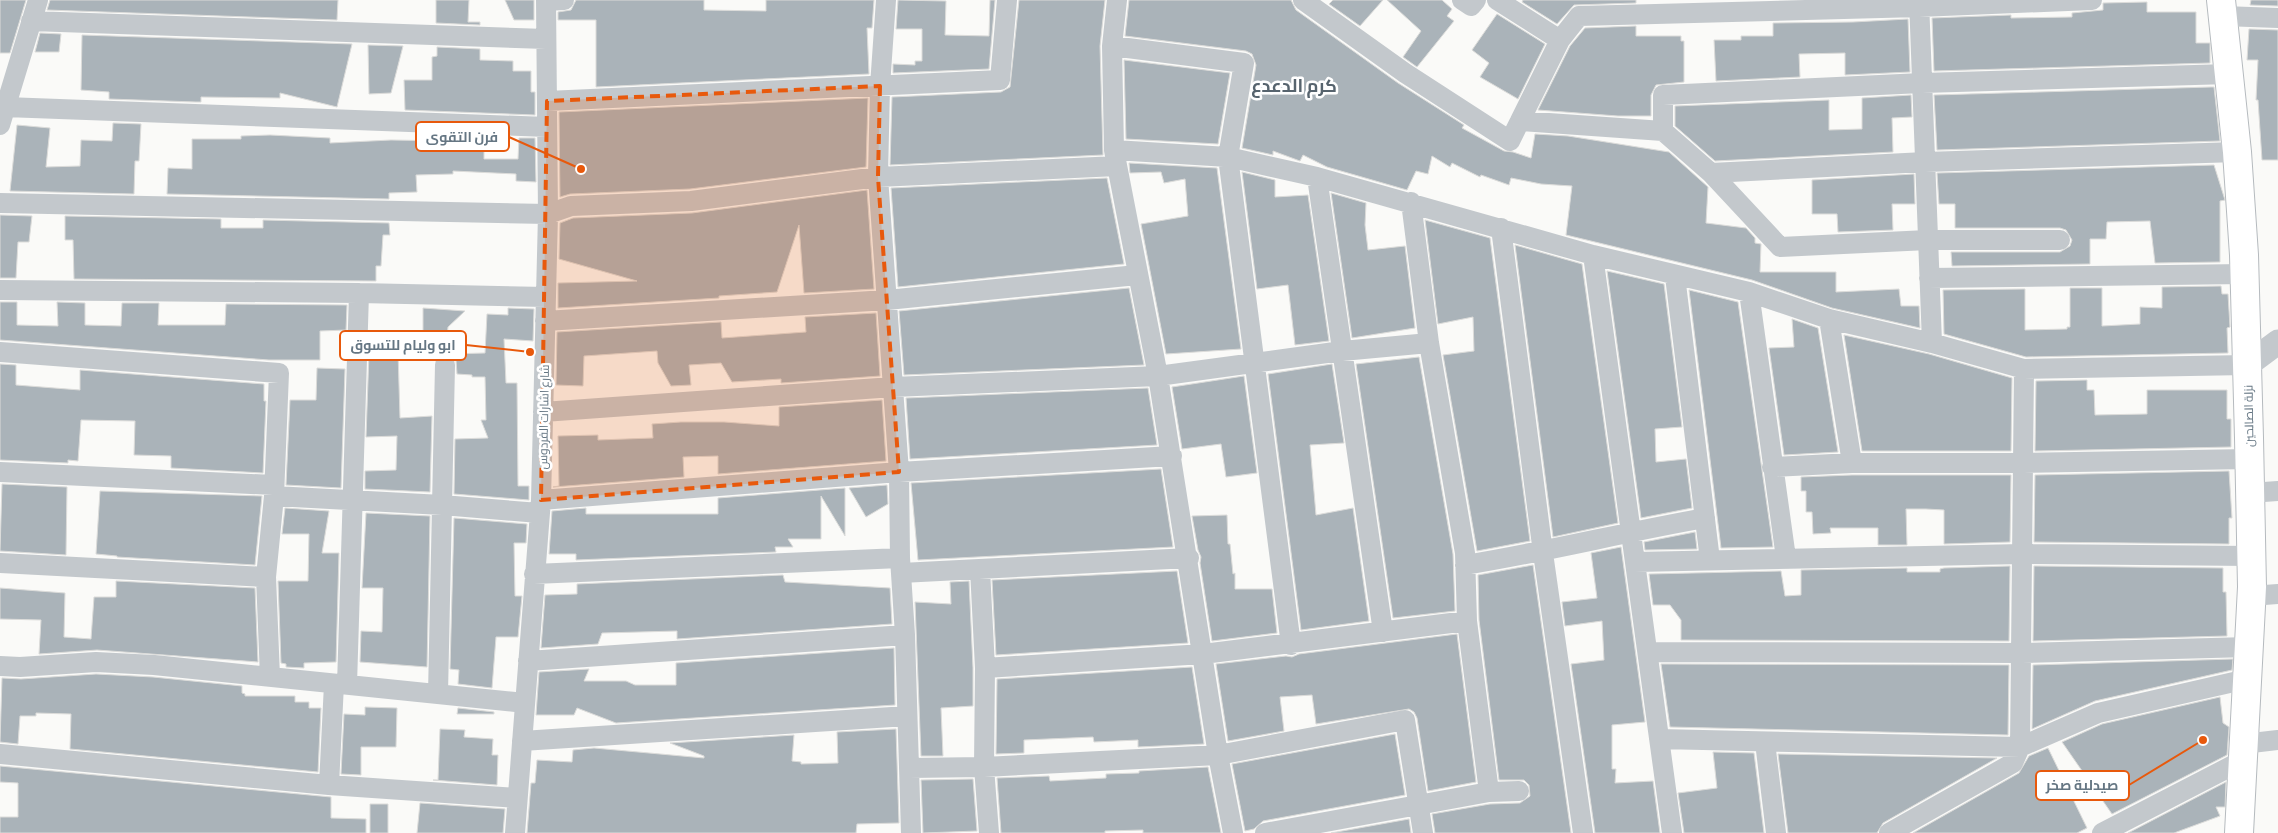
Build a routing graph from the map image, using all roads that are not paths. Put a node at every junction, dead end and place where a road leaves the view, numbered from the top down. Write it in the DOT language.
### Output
graph roads {
  1 [pos="38,0"];
  2 [pos="552,0"];
  3 [pos="886,0"];
  4 [pos="1007,0"];
  5 [pos="1117,0"];
  6 [pos="1303,0"];
  7 [pos="1462,0"];
  8 [pos="1476,0"];
  9 [pos="1497,0"];
  10 [pos="2092,0"];
  11 [pos="1919,4"];
  12 [pos="2222,8"];
  13 [pos="2278,18"];
  14 [pos="31,21"];
  15 [pos="546,39"];
  16 [pos="1560,40"];
  17 [pos="1112,46"];
  18 [pos="2229,74"];
  19 [pos="1922,83"];
  20 [pos="880,86"];
  21 [pos="547,101"];
  22 [pos="3,116"];
  23 [pos="1520,121"];
  24 [pos="547,127"];
  25 [pos="1663,131"];
  26 [pos="2237,152"];
  27 [pos="1228,156"];
  28 [pos="1116,158"];
  29 [pos="1925,162"];
  30 [pos="1711,172"];
  31 [pos="878,177"];
  32 [pos="1317,177"];
  33 [pos="1411,202"];
  34 [pos="0,203"];
  35 [pos="548,214"];
  36 [pos="1500,228"];
  37 [pos="1928,240"];
  38 [pos="2060,240"];
  39 [pos="1594,255"];
  40 [pos="2245,274"];
  41 [pos="1137,275"];
  42 [pos="1675,276"];
  43 [pos="1930,278"];
  44 [pos="0,290"];
  45 [pos="1749,292"];
  46 [pos="359,293"];
  47 [pos="546,297"];
  48 [pos="887,300"];
  49 [pos="1829,320"];
  50 [pos="545,321"];
  51 [pos="2278,342"];
  52 [pos="1429,343"];
  53 [pos="1932,343"];
  54 [pos="1342,351"];
  55 [pos="0,352"];
  56 [pos="1255,362"];
  57 [pos="444,365"];
  58 [pos="2247,365"];
  59 [pos="2024,369"];
  60 [pos="1158,376"];
  61 [pos="893,387"];
  62 [pos="543,412"];
  63 [pos="1172,456"];
  64 [pos="2249,460"];
  65 [pos="1852,463"];
  66 [pos="2024,463"];
  67 [pos="1772,467"];
  68 [pos="0,472"];
  69 [pos="899,472"];
  70 [pos="273,491"];
  71 [pos="2278,491"];
  72 [pos="2250,493"];
  73 [pos="352,501"];
  74 [pos="442,505"];
  75 [pos="540,506"];
  76 [pos="1705,518"];
  77 [pos="1631,531"];
  78 [pos="1542,552"];
  79 [pos="2023,554"];
  80 [pos="2251,556"];
  81 [pos="1188,558"];
  82 [pos="1786,558"];
  83 [pos="1710,560"];
  84 [pos="1636,562"];
  85 [pos="0,563"];
  86 [pos="1465,565"];
  87 [pos="901,566"];
  88 [pos="980,569"];
  89 [pos="534,574"];
  90 [pos="266,577"];
  91 [pos="2278,594"];
  92 [pos="2251,596"];
  93 [pos="1467,621"];
  94 [pos="1383,632"];
  95 [pos="905,635"];
  96 [pos="1291,645"];
  97 [pos="2248,647"];
  98 [pos="1648,652"];
  99 [pos="2022,653"];
  100 [pos="1203,654"];
  101 [pos="528,661"];
  102 [pos="0,666"];
  103 [pos="985,668"];
  104 [pos="270,677"];
  105 [pos="2247,679"];
  106 [pos="341,684"];
  107 [pos="438,694"];
  108 [pos="525,703"];
  109 [pos="907,716"];
  110 [pos="1659,739"];
  111 [pos="2278,740"];
  112 [pos="522,741"];
  113 [pos="1765,742"];
  114 [pos="2020,747"];
  115 [pos="2243,752"];
  116 [pos="0,754"];
  117 [pos="1218,755"];
  118 [pos="984,767"];
  119 [pos="909,768"];
  120 [pos="329,785"];
  121 [pos="1519,791"];
  122 [pos="1489,792"];
  123 [pos="518,798"];
  124 [pos="1419,806"];
  125 [pos="515,833"];
  126 [pos="911,833"];
  127 [pos="989,833"];
  128 [pos="1233,833"];
  129 [pos="1265,833"];
  130 [pos="1424,833"];
  131 [pos="1583,833"];
  132 [pos="1672,833"];
  133 [pos="1776,833"];
  134 [pos="1889,833"];
  135 [pos="2102,833"];
  136 [pos="2239,833"];
  1 -- 14 [label="street"];
  2 -- 15 [label="street, شارع اشارات الفردوس"];
  3 -- 20 [label="street"];
  4 -- 20 [label="street"];
  5 -- 17 [label="street"];
  6 -- 23 [label="street"];
  7 -- 8 [label="street"];
  9 -- 16 [label="street"];
  10 -- 11 [label="street"];
  11 -- 16 [label="street"];
  11 -- 19 [label="street"];
  12 -- 13 [label="street"];
  12 -- 18 [label="main road, نزلة الصالحين"];
  14 -- 15 [label="street"];
  14 -- 22 [label="street"];
  15 -- 21 [label="street, شارع اشارات الفردوس"];
  16 -- 23 [label="street"];
  17 -- 27 [label="street"];
  17 -- 28 [label="street"];
  18 -- 19 [label="street"];
  18 -- 26 [label="main road, نزلة الصالحين"];
  19 -- 25 [label="street"];
  19 -- 29 [label="street"];
  20 -- 21 [label="street"];
  20 -- 31 [label="street"];
  21 -- 24 [label="street, شارع اشارات الفردوس"];
  22 -- 24 [label="street"];
  23 -- 25 [label="street"];
  24 -- 35 [label="street, شارع اشارات الفردوس"];
  25 -- 30 [label="street"];
  26 -- 29 [label="street"];
  26 -- 40 [label="main road, نزلة الصالحين"];
  27 -- 28 [label="street"];
  27 -- 32 [label="street"];
  27 -- 56 [label="street"];
  28 -- 31 [label="street"];
  28 -- 41 [label="street"];
  29 -- 30 [label="street"];
  29 -- 37 [label="street"];
  30 -- 37 [label="street"];
  31 -- 35 [label="street"];
  31 -- 48 [label="street"];
  32 -- 33 [label="street"];
  32 -- 54 [label="street"];
  33 -- 36 [label="street"];
  33 -- 52 [label="street"];
  34 -- 35 [label="street"];
  35 -- 47 [label="street, شارع اشارات الفردوس"];
  36 -- 39 [label="street"];
  36 -- 78 [label="street"];
  37 -- 38 [label="street"];
  37 -- 43 [label="street"];
  39 -- 42 [label="street"];
  39 -- 77 [label="street"];
  40 -- 43 [label="street"];
  40 -- 58 [label="main road, نزلة الصالحين"];
  41 -- 48 [label="street"];
  41 -- 60 [label="street"];
  42 -- 45 [label="street"];
  42 -- 76 [label="street"];
  43 -- 53 [label="street"];
  44 -- 46 [label="street"];
  45 -- 49 [label="street"];
  45 -- 67 [label="street"];
  46 -- 47 [label="street"];
  46 -- 73 [label="street"];
  47 -- 50 [label="street, شارع اشارات الفردوس"];
  48 -- 50 [label="street"];
  48 -- 61 [label="street"];
  49 -- 53 [label="street"];
  49 -- 65 [label="street"];
  50 -- 62 [label="street, شارع اشارات الفردوس"];
  51 -- 58 [label="street"];
  52 -- 54 [label="street"];
  52 -- 86 [label="street"];
  53 -- 59 [label="street"];
  54 -- 56 [label="street"];
  54 -- 94 [label="street"];
  55 -- 70 [label="street"];
  56 -- 60 [label="street"];
  56 -- 96 [label="street"];
  57 -- 74 [label="street"];
  58 -- 59 [label="street"];
  58 -- 64 [label="main road, نزلة الصالحين"];
  59 -- 66 [label="street"];
  60 -- 61 [label="street"];
  60 -- 63 [label="street"];
  61 -- 62 [label="street"];
  61 -- 69 [label="street"];
  62 -- 75 [label="street, شارع اشارات الفردوس"];
  63 -- 69 [label="street"];
  63 -- 81 [label="street"];
  64 -- 66 [label="street"];
  64 -- 72 [label="main road, نزلة الصالحين"];
  65 -- 66 [label="street"];
  65 -- 67 [label="street"];
  66 -- 79 [label="street"];
  67 -- 82 [label="street"];
  68 -- 70 [label="street"];
  69 -- 75 [label="street"];
  69 -- 87 [label="street"];
  70 -- 73 [label="street"];
  70 -- 90 [label="street"];
  71 -- 72 [label="street"];
  72 -- 80 [label="main road, نزلة الصالحين"];
  73 -- 74 [label="street"];
  73 -- 106 [label="street"];
  74 -- 75 [label="street"];
  74 -- 107 [label="street"];
  75 -- 89 [label="street, شارع اشارات الفردوس"];
  76 -- 77 [label="street"];
  76 -- 83 [label="street"];
  77 -- 78 [label="street"];
  77 -- 84 [label="street"];
  78 -- 86 [label="street"];
  78 -- 131 [label="street"];
  79 -- 80 [label="street"];
  79 -- 82 [label="street"];
  79 -- 99 [label="street"];
  80 -- 92 [label="main road, نزلة الصالحين"];
  81 -- 88 [label="street"];
  81 -- 100 [label="street"];
  82 -- 83 [label="street"];
  83 -- 84 [label="street"];
  84 -- 98 [label="street"];
  85 -- 90 [label="street"];
  86 -- 93 [label="street"];
  87 -- 88 [label="street"];
  87 -- 89 [label="street"];
  87 -- 95 [label="street"];
  88 -- 103 [label="street"];
  89 -- 101 [label="street, شارع اشارات الفردوس"];
  90 -- 104 [label="street"];
  91 -- 92 [label="street"];
  92 -- 97 [label="main road, نزلة الصالحين"];
  93 -- 94 [label="street"];
  93 -- 122 [label="street"];
  94 -- 96 [label="street"];
  95 -- 101 [label="street"];
  95 -- 109 [label="street"];
  96 -- 100 [label="street"];
  97 -- 99 [label="street"];
  97 -- 105 [label="main road, نزلة الصالحين"];
  98 -- 99 [label="street"];
  98 -- 110 [label="street"];
  99 -- 114 [label="street"];
  100 -- 103 [label="street"];
  100 -- 117 [label="street"];
  101 -- 108 [label="street, شارع اشارات الفردوس"];
  102 -- 104 [label="street"];
  103 -- 118 [label="street"];
  104 -- 106 [label="street"];
  105 -- 114 [label="street"];
  105 -- 115 [label="main road, نزلة الصالحين"];
  106 -- 107 [label="street"];
  106 -- 120 [label="street"];
  107 -- 108 [label="street"];
  108 -- 112 [label="street, شارع اشارات الفردوس"];
  109 -- 112 [label="street"];
  109 -- 119 [label="street"];
  110 -- 113 [label="street"];
  110 -- 132 [label="street"];
  111 -- 115 [label="street"];
  112 -- 123 [label="street, شارع اشارات الفردوس"];
  113 -- 114 [label="street"];
  113 -- 133 [label="street"];
  114 -- 134 [label="street"];
  115 -- 135 [label="street"];
  115 -- 136 [label="main road, نزلة الصالحين"];
  116 -- 120 [label="street"];
  117 -- 118 [label="street"];
  117 -- 124 [label="street"];
  117 -- 128 [label="street"];
  118 -- 119 [label="street"];
  118 -- 127 [label="street"];
  119 -- 126 [label="street"];
  120 -- 123 [label="street"];
  121 -- 122 [label="street"];
  122 -- 124 [label="street"];
  123 -- 125 [label="street, شارع اشارات الفردوس"];
  124 -- 129 [label="street"];
  124 -- 130 [label="street"];
}
